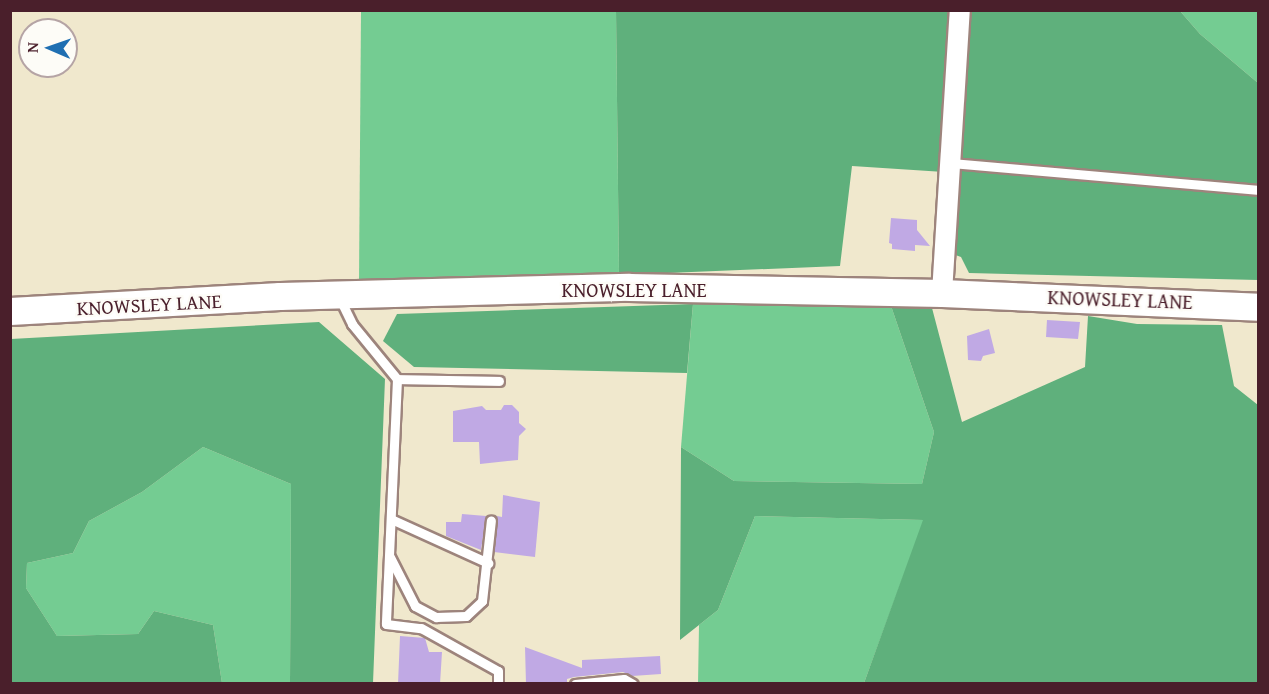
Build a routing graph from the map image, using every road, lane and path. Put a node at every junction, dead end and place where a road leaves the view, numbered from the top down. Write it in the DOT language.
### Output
graph roads {
  1 [pos="960,10"];
  2 [pos="949,163"];
  3 [pos="1258,190"];
  4 [pos="942,293"];
  5 [pos="338,295"];
  6 [pos="1258,307"];
  7 [pos="10,311"];
  8 [pos="397,379"];
  9 [pos="499,381"];
  10 [pos="391,519"];
  11 [pos="491,520"];
  12 [pos="389,555"];
  13 [pos="488,563"];
  14 [pos="498,684"];
  15 [pos="574,684"];
  16 [pos="633,684"];
  1 -- 2 [label="street"];
  2 -- 3 [label="lane"];
  2 -- 4 [label="street"];
  4 -- 5 [label="main road, KNOWSLEY LANE"];
  4 -- 6 [label="main road, KNOWSLEY LANE"];
  5 -- 7 [label="main road, KNOWSLEY LANE"];
  5 -- 8 [label="lane"];
  8 -- 9 [label="lane"];
  8 -- 10 [label="lane"];
  10 -- 12 [label="lane"];
  10 -- 13 [label="lane"];
  11 -- 13 [label="lane"];
  12 -- 13 [label="lane"];
  12 -- 14 [label="lane"];
  15 -- 16 [label="lane"];
}
